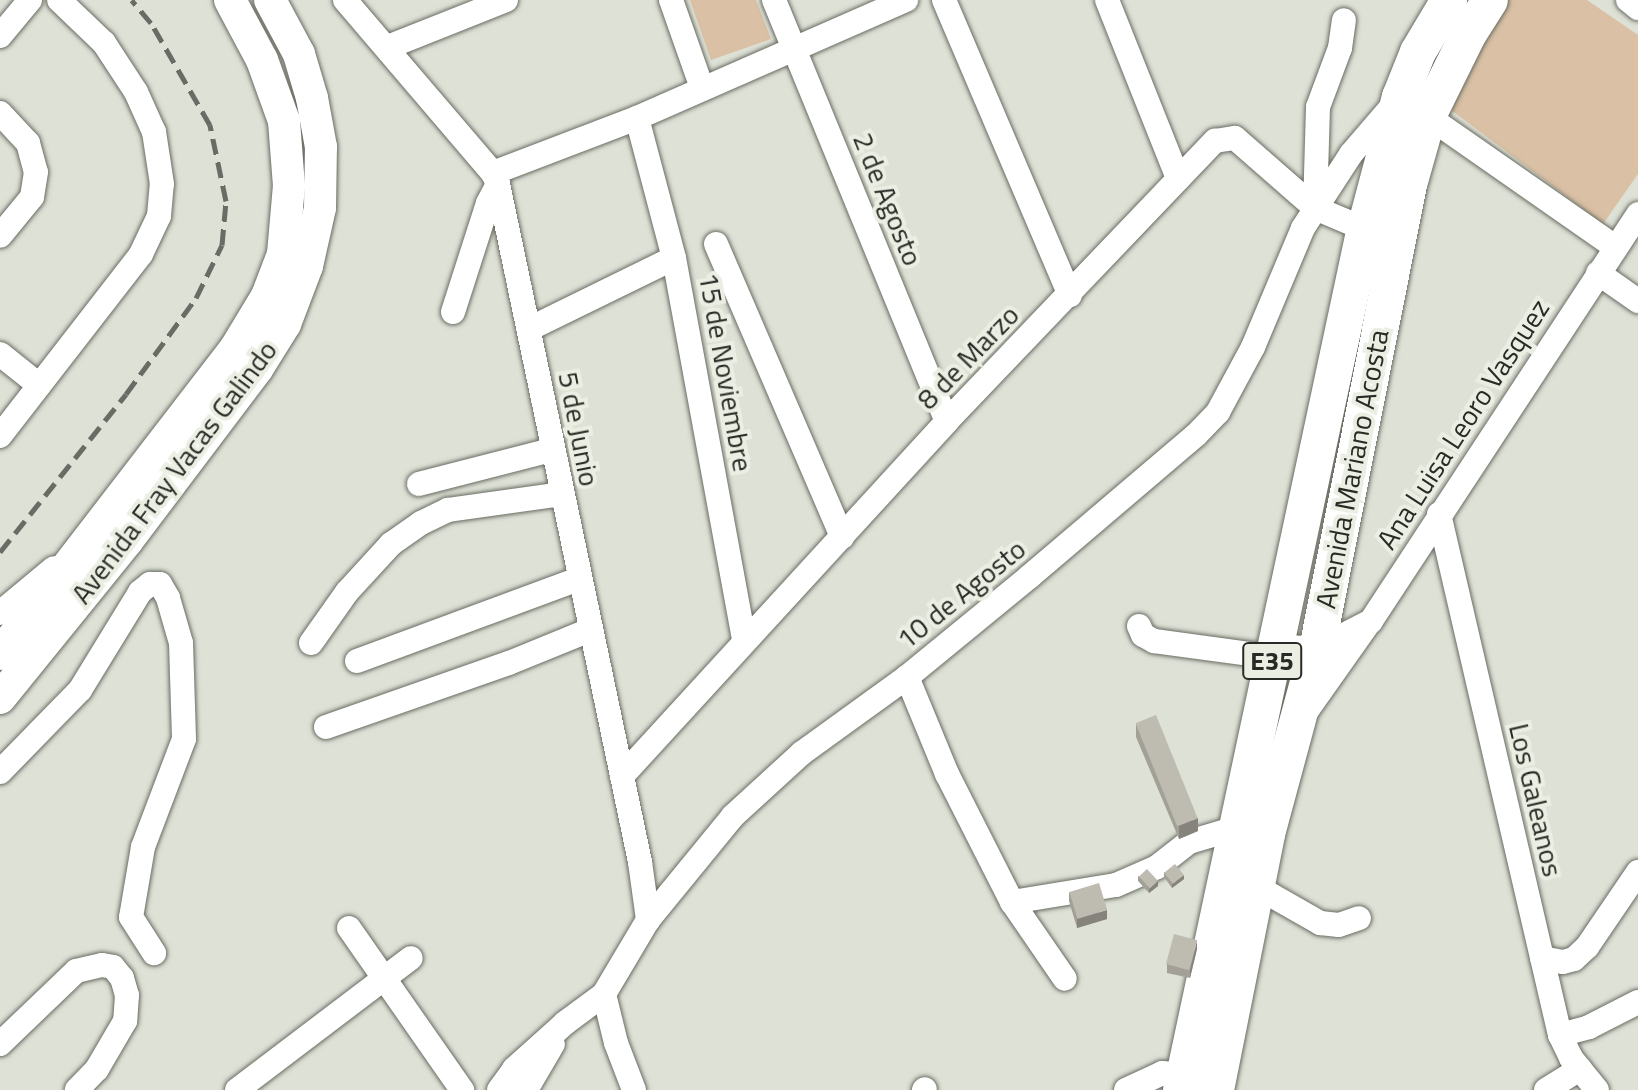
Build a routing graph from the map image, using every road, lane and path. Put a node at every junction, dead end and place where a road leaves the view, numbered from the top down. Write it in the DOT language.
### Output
graph roads {
  1 [pos="30,0"];
  2 [pos="59,0"];
  3 [pos="230,0"];
  4 [pos="270,0"];
  5 [pos="345,0"];
  6 [pos="671,0"];
  7 [pos="774,0"];
  8 [pos="906,0"];
  9 [pos="944,0"];
  10 [pos="1107,0"];
  11 [pos="1449,0"];
  12 [pos="1490,0"];
  13 [pos="1628,0"];
  14 [pos="494,2"];
  15 [pos="1638,8"];
  16 [pos="1344,20"];
  17 [pos="0,36"];
  18 [pos="388,47"];
  19 [pos="793,48"];
  20 [pos="702,88"];
  21 [pos="1415,106"];
  22 [pos="0,113"];
  23 [pos="637,118"];
  24 [pos="1178,178"];
  25 [pos="496,179"];
  26 [pos="1315,208"];
  27 [pos="1638,214"];
  28 [pos="0,236"];
  29 [pos="1381,236"];
  30 [pos="716,244"];
  31 [pos="1615,247"];
  32 [pos="674,258"];
  33 [pos="1598,273"];
  34 [pos="1070,295"];
  35 [pos="1638,301"];
  36 [pos="453,312"];
  37 [pos="529,329"];
  38 [pos="0,354"];
  39 [pos="39,385"];
  40 [pos="947,421"];
  41 [pos="0,436"];
  42 [pos="551,450"];
  43 [pos="419,484"];
  44 [pos="562,494"];
  45 [pos="1439,514"];
  46 [pos="842,537"];
  47 [pos="87,541"];
  48 [pos="579,579"];
  49 [pos="0,613"];
  50 [pos="1371,621"];
  51 [pos="1139,626"];
  52 [pos="590,630"];
  53 [pos="744,639"];
  54 [pos="311,643"];
  55 [pos="1317,649"];
  56 [pos="1274,652"];
  57 [pos="0,654"];
  58 [pos="357,661"];
  59 [pos="907,677"];
  60 [pos="0,698"];
  61 [pos="1300,720"];
  62 [pos="326,727"];
  63 [pos="0,772"];
  64 [pos="622,776"];
  65 [pos="1252,831"];
  66 [pos="1638,872"];
  67 [pos="1257,887"];
  68 [pos="1012,902"];
  69 [pos="1359,918"];
  70 [pos="648,920"];
  71 [pos="349,928"];
  72 [pos="154,953"];
  73 [pos="411,958"];
  74 [pos="1542,958"];
  75 [pos="386,978"];
  76 [pos="1065,979"];
  77 [pos="604,994"];
  78 [pos="1638,1002"];
  79 [pos="565,1023"];
  80 [pos="1560,1035"];
  81 [pos="0,1044"];
  82 [pos="1580,1069"];
  83 [pos="1194,1085"];
  84 [pos="77,1090"];
  85 [pos="237,1090"];
  86 [pos="462,1090"];
  87 [pos="499,1090"];
  88 [pos="526,1090"];
  89 [pos="634,1090"];
  90 [pos="1126,1090"];
  91 [pos="1546,1090"];
  92 [pos="1597,1090"];
  1 -- 17 [label="street"];
  2 -- 39 [label="street"];
  3 -- 47 [label="main road, Avenida Fray Vacas Galindo"];
  4 -- 60 [label="main road, Avenida Fray Vacas Galindo"];
  5 -- 18 [label="street, 5 de Junio"];
  6 -- 20 [label="street"];
  7 -- 19 [label="street, 2 de Agosto"];
  8 -- 19 [label="street"];
  9 -- 34 [label="street"];
  10 -- 24 [label="street"];
  11 -- 21 [label="highway, Avenida Mariano Acosta / E35"];
  12 -- 21 [label="highway, Avenida Mariano Acosta / E35"];
  13 -- 15 [label="street"];
  14 -- 18 [label="street"];
  16 -- 26 [label="street"];
  18 -- 25 [label="street, 5 de Junio"];
  19 -- 20 [label="street"];
  19 -- 40 [label="street, 2 de Agosto"];
  20 -- 23 [label="street"];
  21 -- 26 [label="street, 10 de Agosto"];
  21 -- 29 [label="highway, Avenida Mariano Acosta / E35"];
  21 -- 31 [label="street"];
  22 -- 28 [label="street"];
  23 -- 25 [label="street"];
  23 -- 32 [label="street, 15 de Noviembre"];
  24 -- 26 [label="street, 8 de Marzo"];
  24 -- 34 [label="street, 8 de Marzo"];
  25 -- 36 [label="street"];
  25 -- 37 [label="street, 5 de Junio"];
  26 -- 29 [label="street, 8 de Marzo"];
  26 -- 59 [label="street, 10 de Agosto"];
  27 -- 31 [label="street, Ana Luisa Leoro Vasquez"];
  29 -- 55 [label="highway, Avenida Mariano Acosta / E35"];
  29 -- 56 [label="highway, Avenida Mariano Acosta / E35"];
  30 -- 46 [label="street"];
  31 -- 33 [label="street, Ana Luisa Leoro Vasquez"];
  32 -- 37 [label="street"];
  32 -- 53 [label="street, 15 de Noviembre"];
  33 -- 35 [label="street"];
  33 -- 45 [label="street, Ana Luisa Leoro Vasquez"];
  34 -- 40 [label="street, 8 de Marzo"];
  37 -- 42 [label="street, 5 de Junio"];
  38 -- 39 [label="street"];
  39 -- 41 [label="street"];
  40 -- 46 [label="street, 8 de Marzo"];
  42 -- 43 [label="street"];
  42 -- 44 [label="street, 5 de Junio"];
  44 -- 48 [label="street, 5 de Junio"];
  44 -- 54 [label="street"];
  45 -- 50 [label="street, Ana Luisa Leoro Vasquez"];
  45 -- 74 [label="street, Los Galeanos"];
  46 -- 53 [label="street, 8 de Marzo"];
  47 -- 49 [label="street"];
  47 -- 57 [label="main road, Avenida Fray Vacas Galindo"];
  48 -- 52 [label="street, 5 de Junio"];
  48 -- 58 [label="street"];
  50 -- 55 [label="street"];
  50 -- 61 [label="street, Ana Luisa Leoro Vasquez"];
  51 -- 56 [label="street"];
  52 -- 62 [label="street"];
  52 -- 64 [label="street, 5 de Junio"];
  53 -- 64 [label="street, 8 de Marzo"];
  55 -- 56 [label="street"];
  55 -- 61 [label="highway, Avenida Mariano Acosta / E35"];
  56 -- 65 [label="highway, Avenida Mariano Acosta / E35"];
  59 -- 68 [label="street"];
  59 -- 70 [label="street, 10 de Agosto"];
  61 -- 65 [label="highway, Avenida Mariano Acosta / E35"];
  63 -- 72 [label="street"];
  64 -- 70 [label="street, 5 de Junio"];
  65 -- 67 [label="highway, Avenida Mariano Acosta / E35"];
  65 -- 68 [label="street"];
  65 -- 83 [label="highway, Avenida Mariano Acosta / E35"];
  66 -- 74 [label="street"];
  67 -- 69 [label="street"];
  67 -- 83 [label="highway, Avenida Mariano Acosta / E35"];
  68 -- 76 [label="street"];
  70 -- 77 [label="street, 10 de Agosto"];
  71 -- 75 [label="street"];
  73 -- 75 [label="street"];
  74 -- 80 [label="street, Los Galeanos"];
  75 -- 85 [label="street"];
  75 -- 86 [label="street"];
  77 -- 79 [label="street, 10 de Agosto"];
  77 -- 89 [label="street"];
  78 -- 80 [label="street"];
  79 -- 87 [label="street, 10 de Agosto"];
  79 -- 88 [label="street"];
  80 -- 82 [label="street, Los Galeanos"];
  81 -- 84 [label="street"];
  82 -- 91 [label="street"];
  82 -- 92 [label="street, Los Galeanos"];
  83 -- 90 [label="street"];
}
